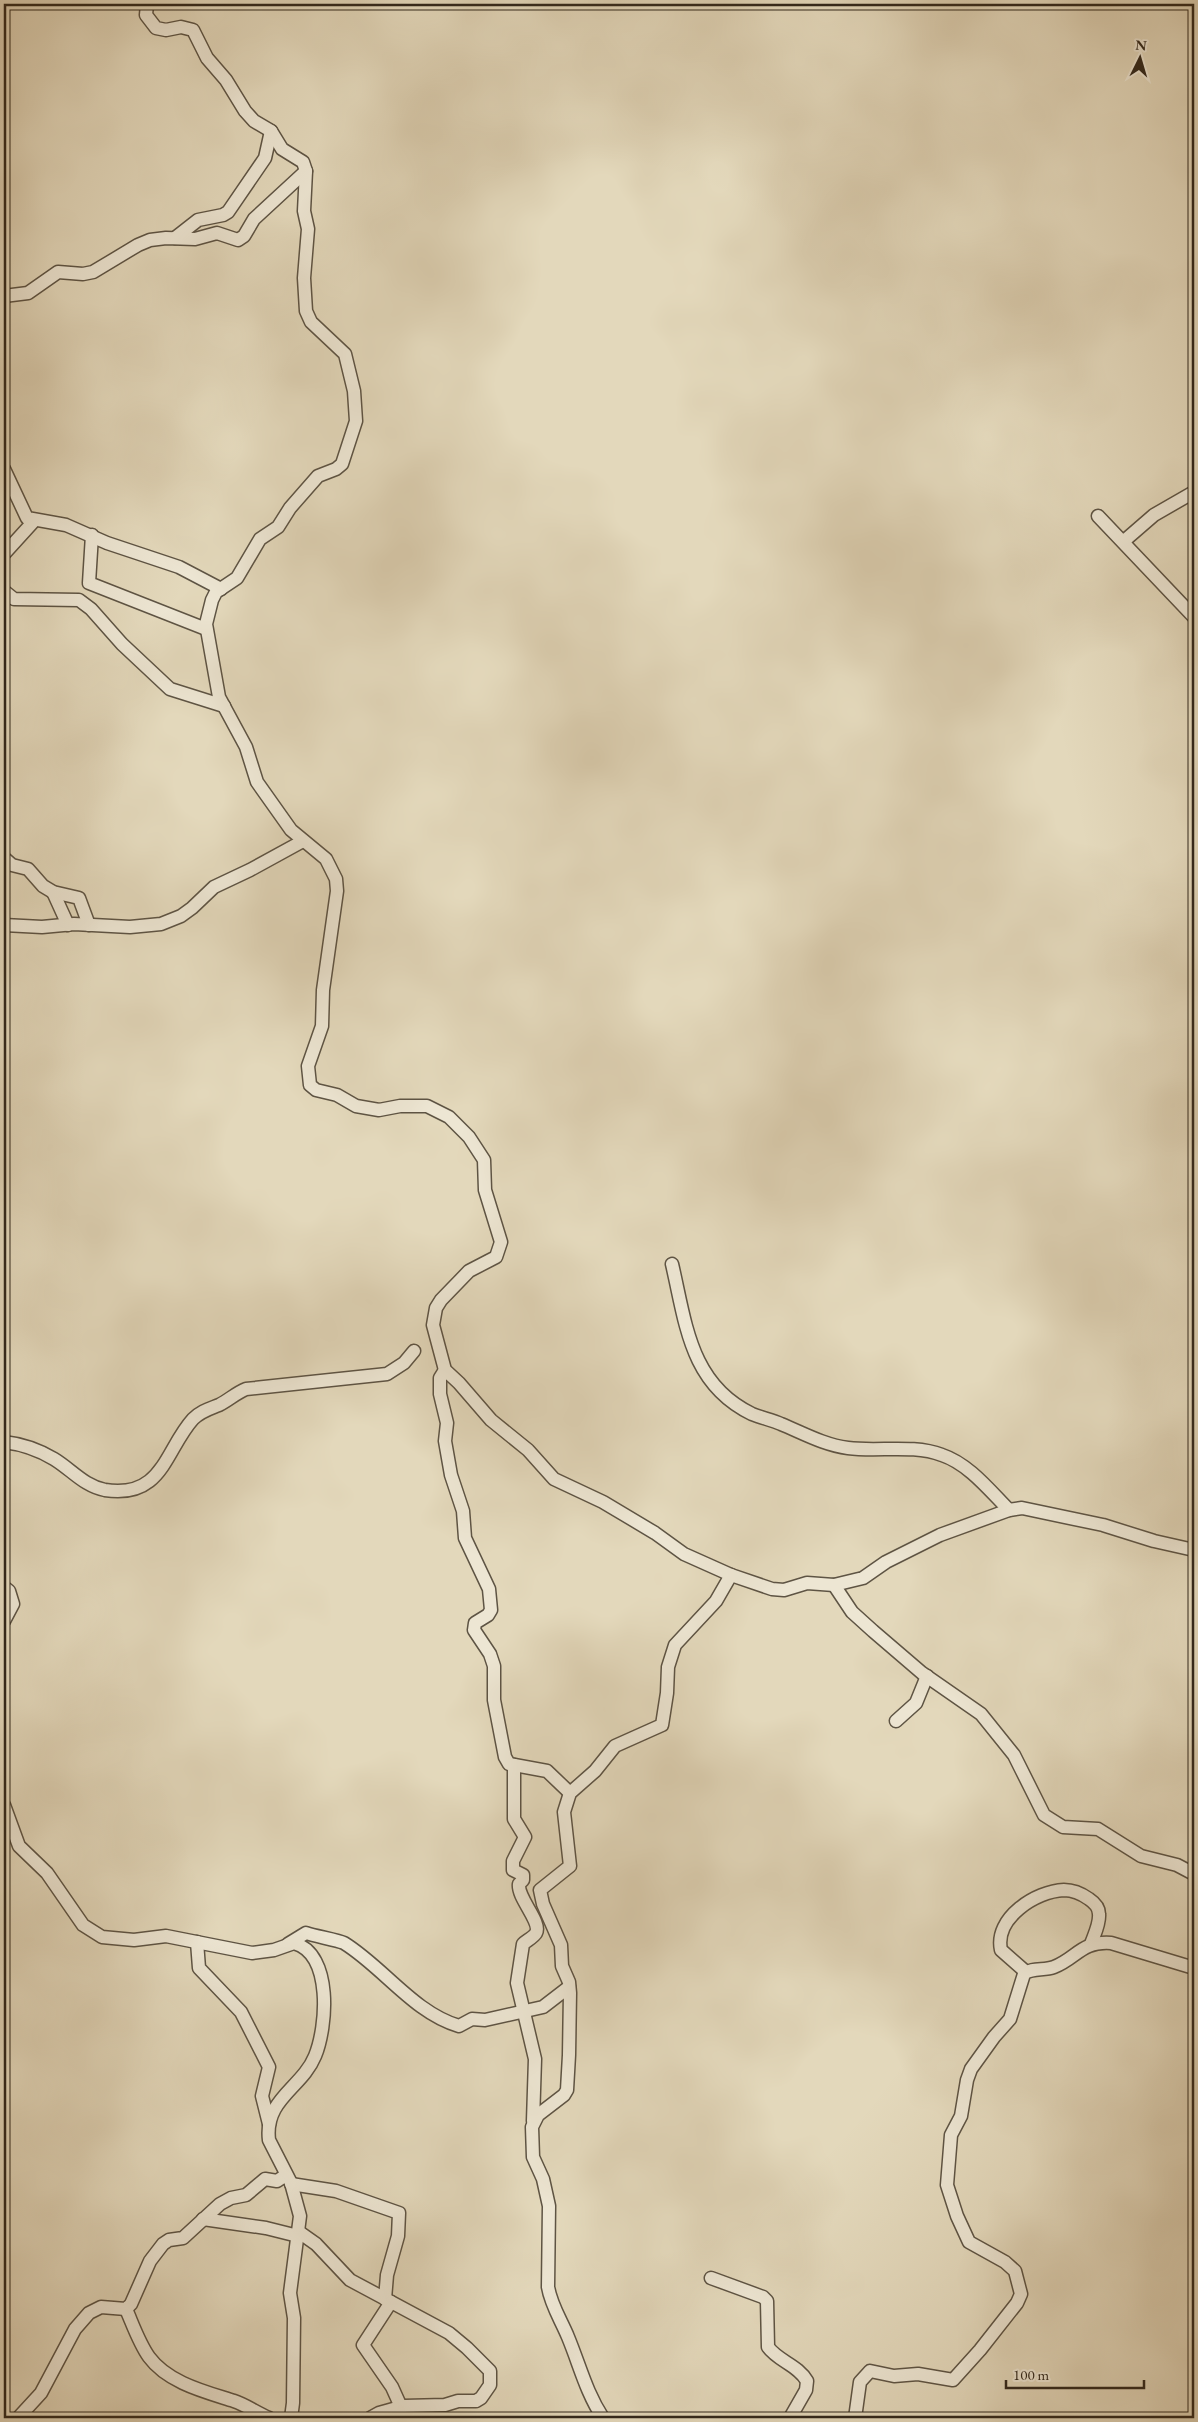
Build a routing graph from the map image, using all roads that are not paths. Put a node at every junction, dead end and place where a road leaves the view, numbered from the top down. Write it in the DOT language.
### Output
graph roads {
  1 [pos="147,4"];
  2 [pos="271,131"];
  3 [pos="306,171"];
  4 [pos="175,238"];
  5 [pos="4,296"];
  6 [pos="4,469"];
  7 [pos="1194,492"];
  8 [pos="1098,516"];
  9 [pos="34,521"];
  10 [pos="92,535"];
  11 [pos="1124,541"];
  12 [pos="4,554"];
  13 [pos="220,589"];
  14 [pos="4,591"];
  15 [pos="1194,617"];
  16 [pos="206,629"];
  17 [pos="224,706"];
  18 [pos="303,841"];
  19 [pos="4,858"];
  20 [pos="52,892"];
  21 [pos="4,925"];
  22 [pos="68,925"];
  23 [pos="89,925"];
  24 [pos="672,1264"];
  25 [pos="414,1351"];
  26 [pos="444,1370"];
  27 [pos="4,1442"];
  28 [pos="1009,1510"];
  29 [pos="1194,1550"];
  30 [pos="731,1575"];
  31 [pos="834,1585"];
  32 [pos="4,1587"];
  33 [pos="4,1621"];
  34 [pos="927,1676"];
  35 [pos="896,1721"];
  36 [pos="514,1765"];
  37 [pos="570,1793"];
  38 [pos="4,1805"];
  39 [pos="1194,1874"];
  40 [pos="197,1942"];
  41 [pos="288,1944"];
  42 [pos="1091,1944"];
  43 [pos="1194,1968"];
  44 [pos="1026,1972"];
  45 [pos="569,1987"];
  46 [pos="524,2012"];
  47 [pos="533,2121"];
  48 [pos="269,2124"];
  49 [pos="289,2179"];
  50 [pos="203,2219"];
  51 [pos="299,2234"];
  52 [pos="711,2278"];
  53 [pos="388,2300"];
  54 [pos="126,2309"];
  55 [pos="401,2406"];
  56 [pos="18,2418"];
  57 [pos="269,2418"];
  58 [pos="291,2418"];
  59 [pos="370,2418"];
  60 [pos="603,2418"];
  61 [pos="790,2418"];
  62 [pos="855,2418"];
  1 -- 2 [label="street"];
  2 -- 3 [label="street"];
  2 -- 4 [label="street"];
  3 -- 4 [label="street"];
  3 -- 13 [label="street"];
  4 -- 5 [label="street"];
  6 -- 9 [label="street"];
  7 -- 11 [label="street"];
  8 -- 11 [label="street"];
  9 -- 10 [label="street"];
  9 -- 12 [label="street"];
  10 -- 13 [label="street"];
  10 -- 16 [label="street"];
  11 -- 15 [label="street"];
  13 -- 16 [label="street"];
  14 -- 17 [label="street"];
  16 -- 17 [label="street"];
  17 -- 18 [label="street"];
  18 -- 23 [label="street"];
  18 -- 26 [label="street"];
  19 -- 20 [label="street"];
  20 -- 22 [label="street"];
  20 -- 23 [label="street"];
  21 -- 22 [label="street"];
  22 -- 23 [label="street"];
  24 -- 28 [label="street"];
  25 -- 27 [label="street"];
  26 -- 30 [label="street"];
  26 -- 36 [label="street"];
  28 -- 29 [label="street"];
  28 -- 31 [label="street"];
  30 -- 31 [label="street"];
  30 -- 37 [label="street"];
  31 -- 34 [label="street"];
  32 -- 33 [label="street"];
  34 -- 35 [label="street"];
  34 -- 39 [label="street"];
  36 -- 37 [label="street"];
  36 -- 46 [label="street"];
  37 -- 45 [label="street"];
  38 -- 40 [label="street"];
  40 -- 41 [label="street"];
  40 -- 48 [label="street"];
  41 -- 46 [label="street"];
  41 -- 48 [label="street"];
  42 -- 43 [label="street"];
  42 -- 44 [label="street"];
  42 -- 44 [label="street"];
  44 -- 62 [label="street"];
  45 -- 46 [label="street"];
  45 -- 47 [label="street"];
  46 -- 47 [label="street"];
  47 -- 60 [label="street"];
  48 -- 49 [label="street"];
  49 -- 50 [label="street"];
  49 -- 51 [label="street"];
  49 -- 53 [label="street"];
  50 -- 51 [label="street"];
  50 -- 54 [label="street"];
  51 -- 53 [label="street"];
  51 -- 58 [label="street"];
  52 -- 61 [label="street"];
  53 -- 55 [label="street"];
  53 -- 55 [label="street"];
  54 -- 56 [label="street"];
  54 -- 57 [label="street"];
  55 -- 59 [label="street"];
}
